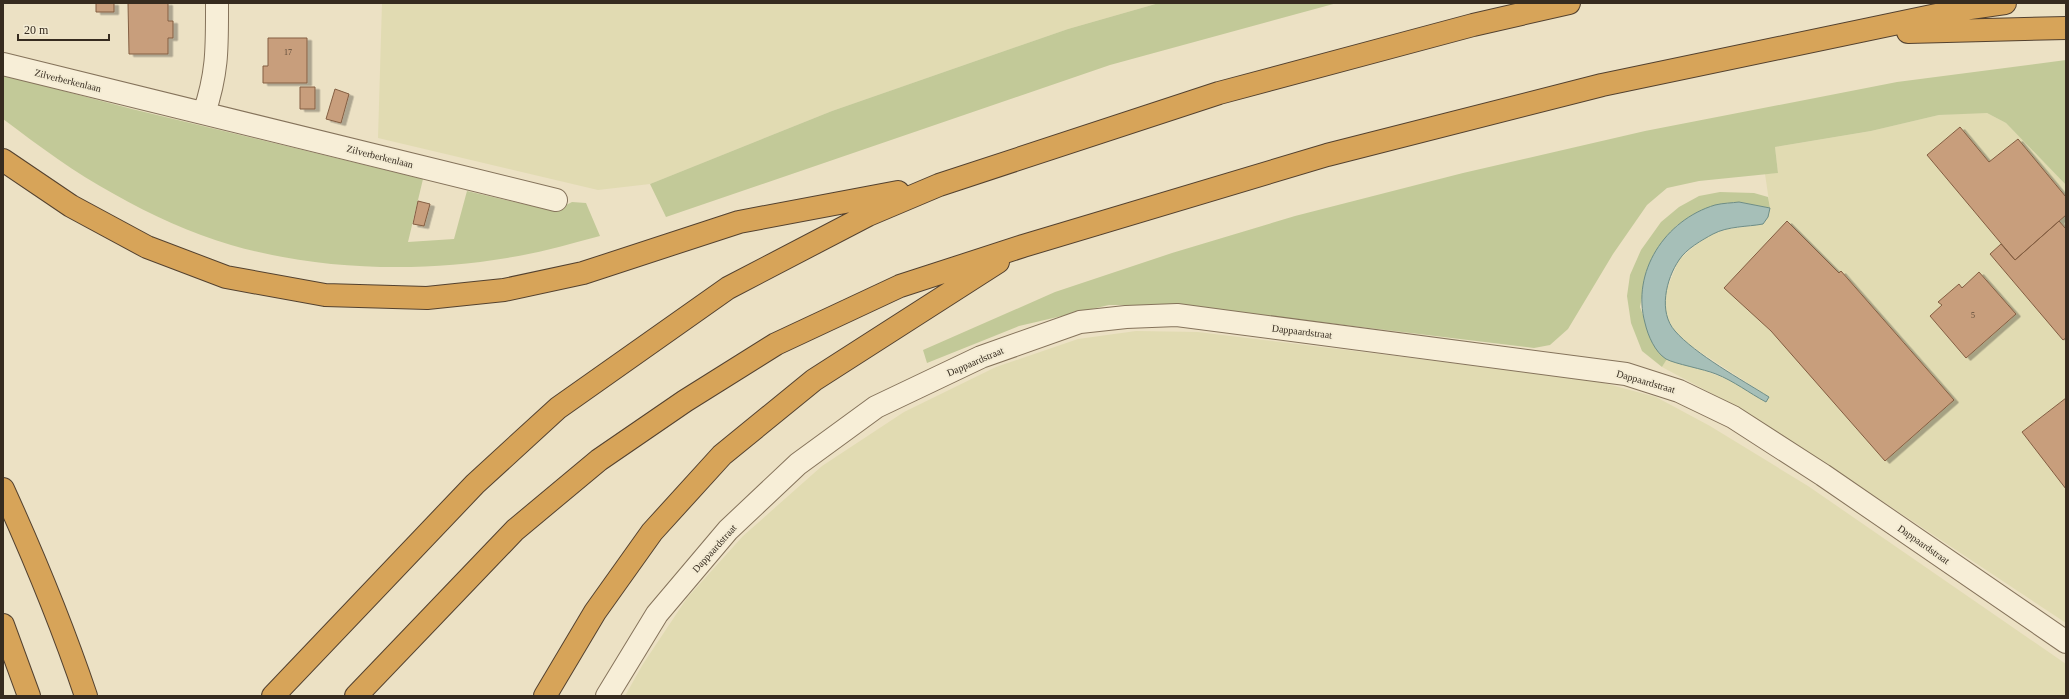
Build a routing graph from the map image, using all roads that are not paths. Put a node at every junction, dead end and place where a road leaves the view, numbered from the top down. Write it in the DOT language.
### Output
graph roads {
  1 [pos="217,3"];
  2 [pos="1569,3"];
  3 [pos="2005,3"];
  4 [pos="2066,28"];
  5 [pos="1850,33"];
  6 [pos="3,64"];
  7 [pos="204,114"];
  8 [pos="3,160"];
  9 [pos="939,185"];
  10 [pos="556,200"];
  11 [pos="1022,246"];
  12 [pos="3,489"];
  13 [pos="3,626"];
  14 [pos="2066,642"];
  15 [pos="29,696"];
  16 [pos="86,696"];
  17 [pos="273,696"];
  18 [pos="356,696"];
  19 [pos="546,696"];
  20 [pos="607,696"];
  1 -- 7 [label="street"];
  2 -- 9 [label="highway"];
  3 -- 5 [label="highway"];
  4 -- 5 [label="highway"];
  5 -- 11 [label="highway"];
  6 -- 7 [label="street, Zilverberkenlaan"];
  7 -- 10 [label="street, Zilverberkenlaan"];
  8 -- 9 [label="highway"];
  9 -- 17 [label="highway"];
  11 -- 18 [label="highway"];
  11 -- 19 [label="highway"];
  12 -- 16 [label="highway"];
  13 -- 15 [label="highway"];
  14 -- 20 [label="street, Dappaardstraat"];
}
